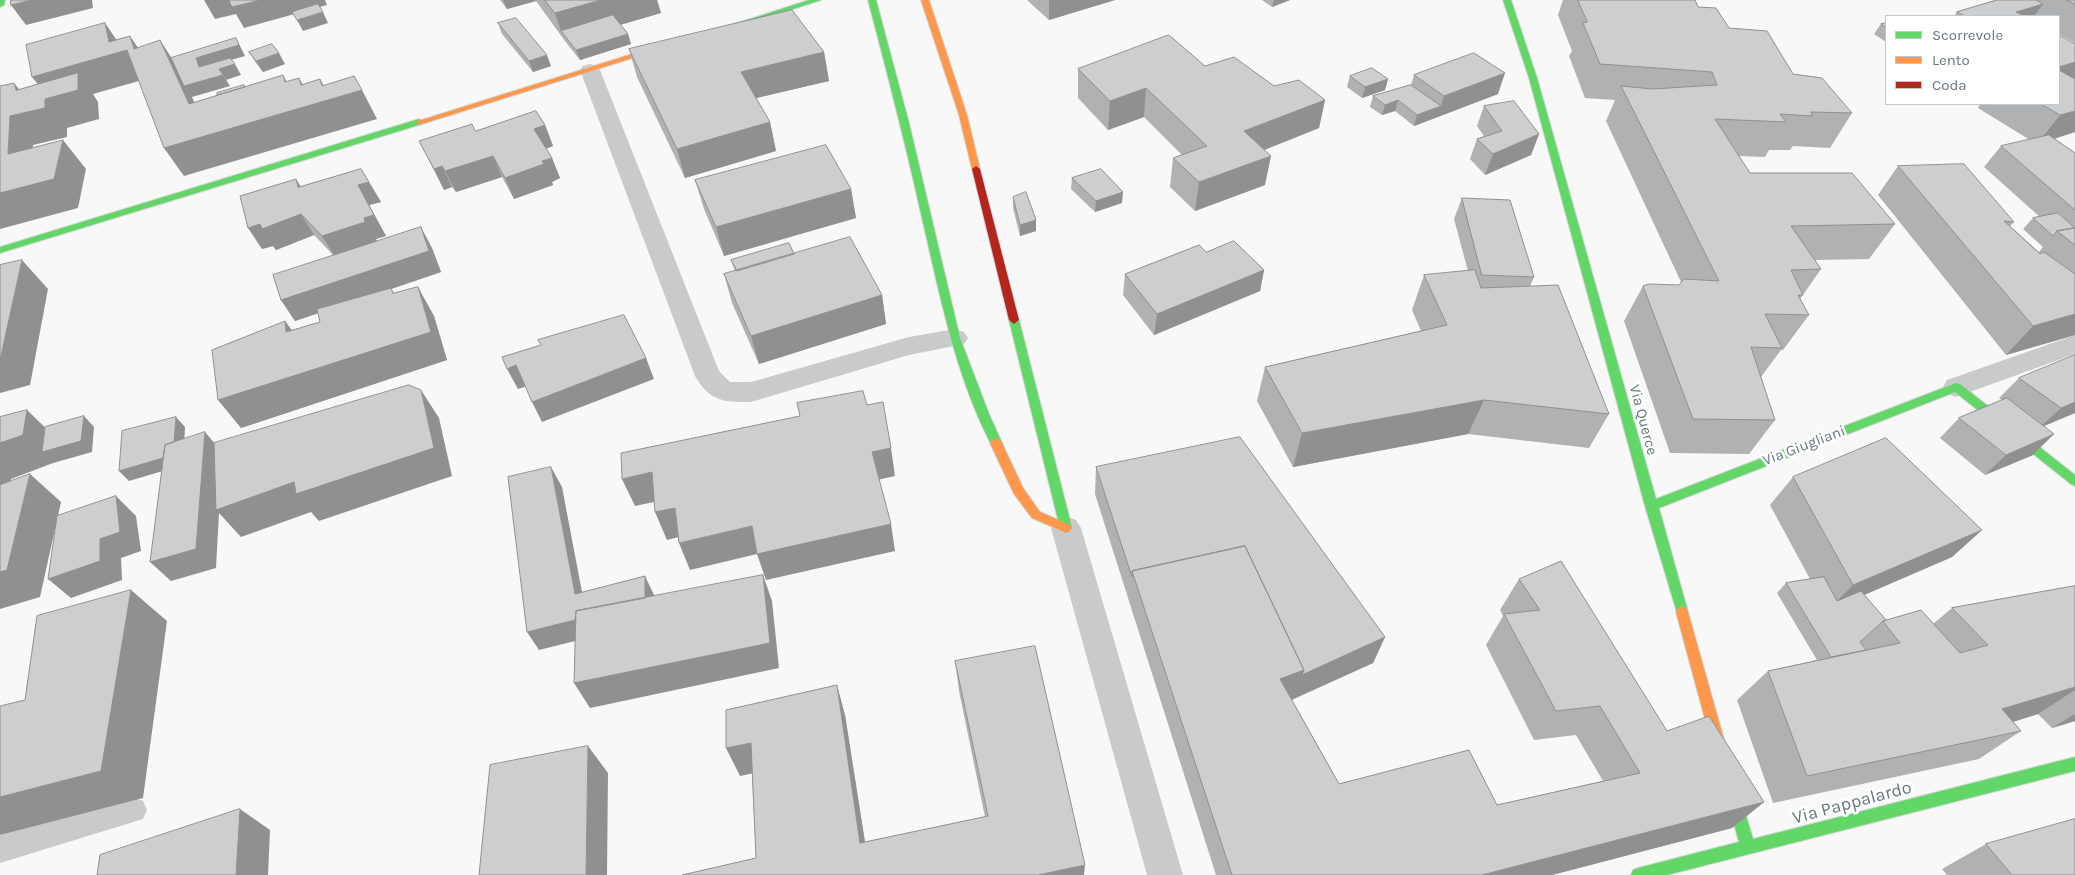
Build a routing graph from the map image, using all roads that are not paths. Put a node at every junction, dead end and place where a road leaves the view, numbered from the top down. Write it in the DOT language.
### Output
graph roads {
  1 [pos="1,0"];
  2 [pos="817,0"];
  3 [pos="872,0"];
  4 [pos="925,0"];
  5 [pos="1507,0"];
  6 [pos="0,5"];
  7 [pos="713,32"];
  8 [pos="675,44"];
  9 [pos="590,70"];
  10 [pos="0,250"];
  11 [pos="955,338"];
  12 [pos="2075,344"];
  13 [pos="1956,387"];
  14 [pos="2075,481"];
  15 [pos="1651,506"];
  16 [pos="1066,528"];
  17 [pos="2075,764"];
  18 [pos="134,810"];
  19 [pos="1748,848"];
  20 [pos="0,849"];
  21 [pos="1165,875"];
  22 [pos="1638,875"];
  1 -- 6 [label="street"];
  2 -- 7 [label="street"];
  3 -- 11 [label="street"];
  4 -- 16 [label="street"];
  5 -- 15 [label="street, Via Querce"];
  8 -- 9 [label="street"];
  9 -- 10 [label="street"];
  9 -- 11 [label="street"];
  11 -- 16 [label="street"];
  12 -- 13 [label="street, Via Giugliani"];
  13 -- 14 [label="street"];
  13 -- 15 [label="street, Via Giugliani"];
  15 -- 19 [label="street, Via Querce"];
  16 -- 21 [label="street"];
  17 -- 19 [label="street, Via Pappalardo"];
  18 -- 20 [label="lane"];
  19 -- 22 [label="street, Via Pappalardo"];
}
